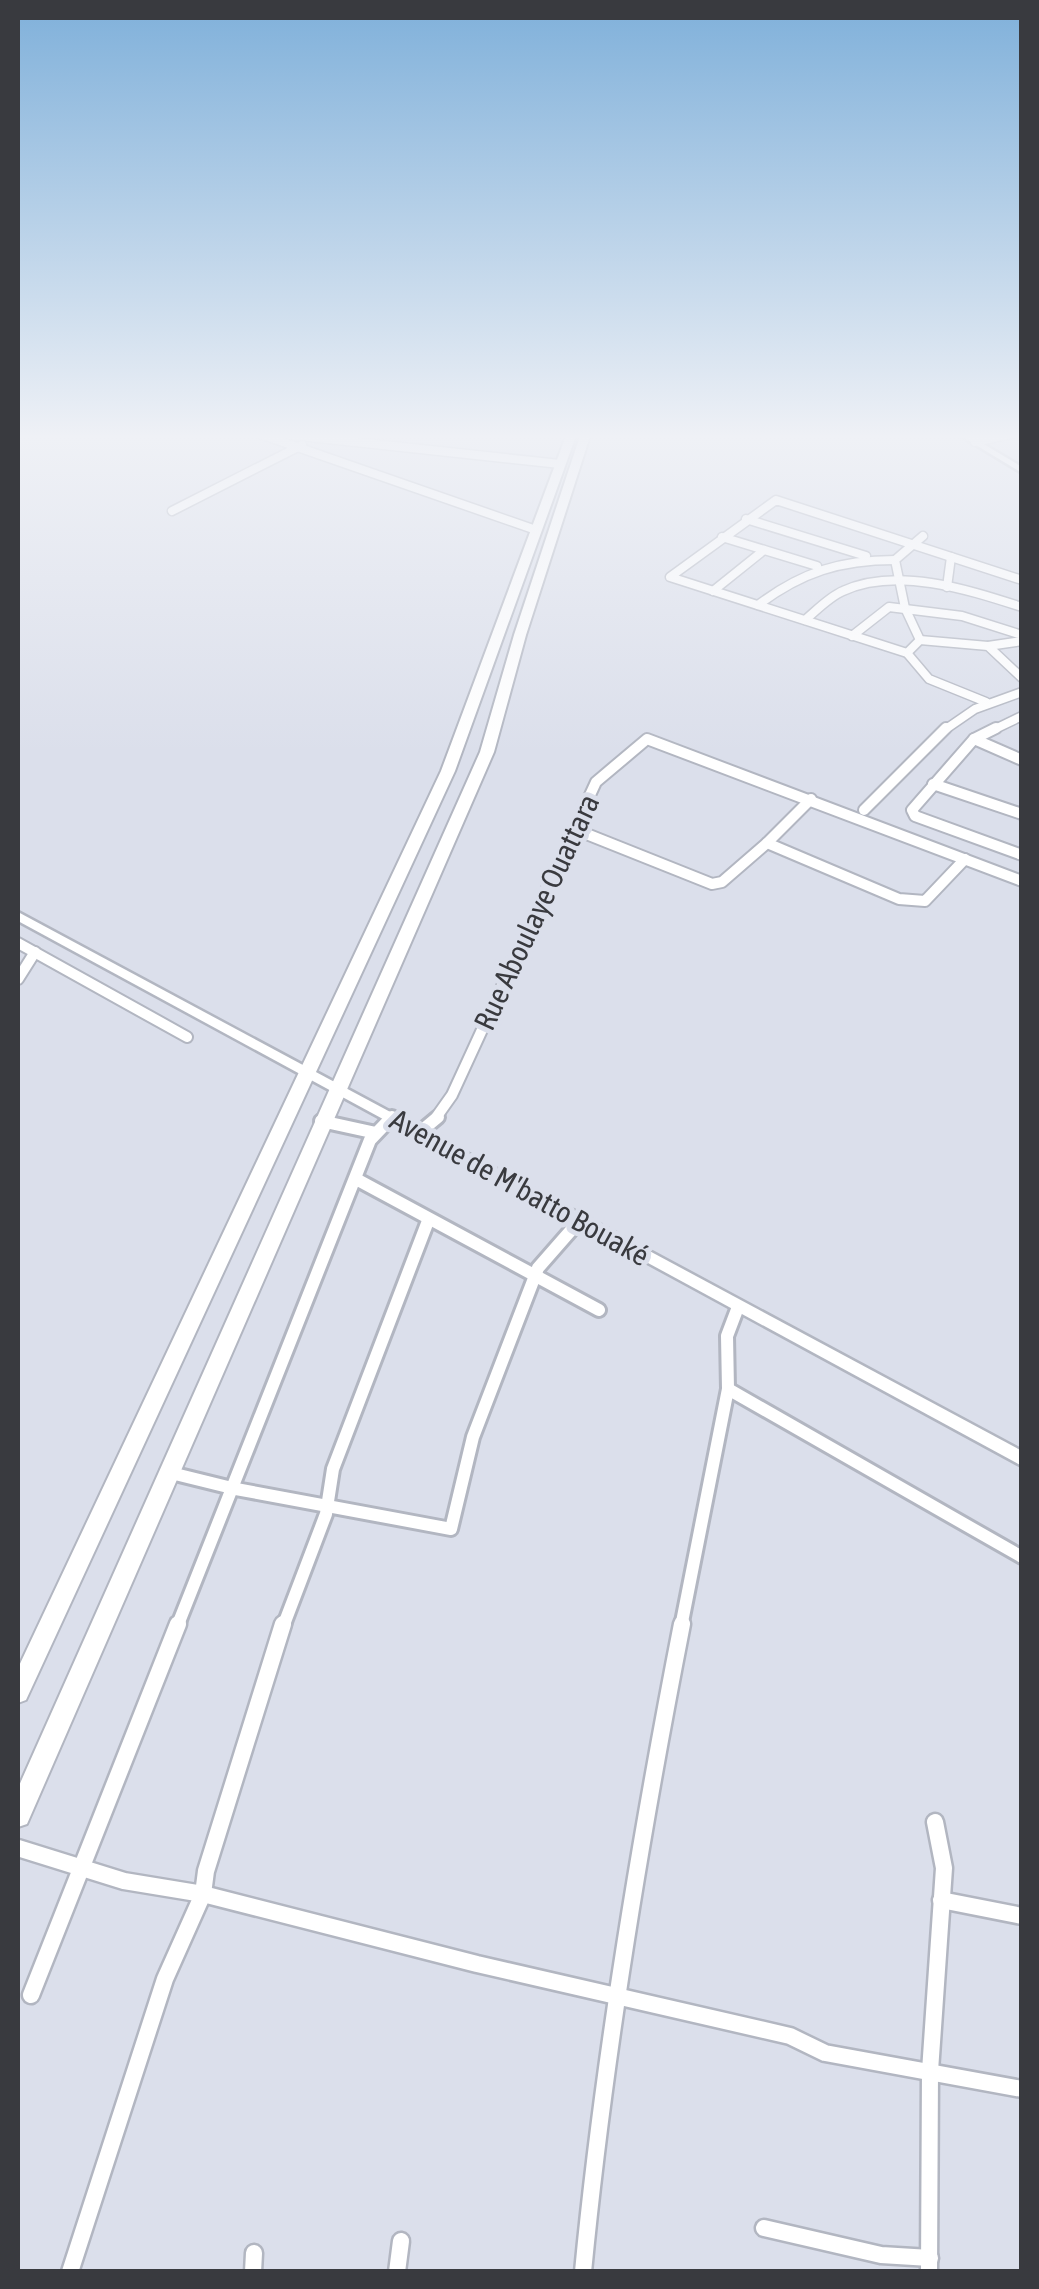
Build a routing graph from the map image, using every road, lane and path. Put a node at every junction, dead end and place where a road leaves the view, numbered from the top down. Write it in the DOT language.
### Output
graph roads {
  1 [pos="532,540"];
  2 [pos="551,540"];
  3 [pos="720,540"];
  4 [pos="728,540"];
  5 [pos="812,540"];
  6 [pos="896,540"];
  7 [pos="918,540"];
  8 [pos="912,545"];
  9 [pos="764,550"];
  10 [pos="952,558"];
  11 [pos="880,560"];
  12 [pos="895,560"];
  13 [pos="817,566"];
  14 [pos="1022,580"];
  15 [pos="898,583"];
  16 [pos="947,587"];
  17 [pos="714,591"];
  18 [pos="758,605"];
  19 [pos="1022,606"];
  20 [pos="905,608"];
  21 [pos="805,620"];
  22 [pos="852,636"];
  23 [pos="1022,638"];
  24 [pos="920,640"];
  25 [pos="988,646"];
  26 [pos="907,653"];
  27 [pos="1020,674"];
  28 [pos="1022,692"];
  29 [pos="986,702"];
  30 [pos="1022,716"];
  31 [pos="974,739"];
  32 [pos="1022,760"];
  33 [pos="933,784"];
  34 [pos="810,800"];
  35 [pos="864,810"];
  36 [pos="1022,814"];
  37 [pos="574,830"];
  38 [pos="767,842"];
  39 [pos="1022,855"];
  40 [pos="965,859"];
  41 [pos="1022,881"];
  42 [pos="18,916"];
  43 [pos="18,943"];
  44 [pos="35,952"];
  45 [pos="18,979"];
  46 [pos="187,1037"];
  47 [pos="306,1070"];
  48 [pos="337,1086"];
  49 [pos="392,1117"];
  50 [pos="321,1121"];
  51 [pos="420,1132"];
  52 [pos="376,1133"];
  53 [pos="356,1179"];
  54 [pos="580,1220"];
  55 [pos="428,1221"];
  56 [pos="536,1278"];
  57 [pos="738,1307"];
  58 [pos="600,1310"];
  59 [pos="728,1389"];
  60 [pos="1022,1459"];
  61 [pos="168,1472"];
  62 [pos="230,1488"];
  63 [pos="328,1505"];
  64 [pos="1022,1556"];
  65 [pos="18,1692"];
  66 [pos="18,1815"];
  67 [pos="935,1822"];
  68 [pos="18,1848"];
  69 [pos="85,1866"];
  70 [pos="203,1894"];
  71 [pos="942,1900"];
  72 [pos="1022,1916"];
  73 [pos="616,1995"];
  74 [pos="31,1996"];
  75 [pos="930,2070"];
  76 [pos="1022,2089"];
  77 [pos="764,2228"];
  78 [pos="401,2241"];
  79 [pos="929,2265"];
  80 [pos="70,2272"];
  81 [pos="396,2272"];
  82 [pos="583,2272"];
  1 -- 47 [label="highway"];
  2 -- 48 [label="highway"];
  3 -- 17 [label="street"];
  4 -- 9 [label="street"];
  5 -- 11 [label="street"];
  6 -- 8 [label="street"];
  7 -- 8 [label="street"];
  8 -- 10 [label="street"];
  8 -- 12 [label="street"];
  9 -- 13 [label="street"];
  9 -- 17 [label="street"];
  10 -- 14 [label="street"];
  10 -- 16 [label="street"];
  11 -- 12 [label="street"];
  11 -- 13 [label="street"];
  12 -- 15 [label="street"];
  13 -- 18 [label="street"];
  15 -- 16 [label="street"];
  15 -- 20 [label="street"];
  15 -- 21 [label="street"];
  16 -- 19 [label="street"];
  17 -- 18 [label="street"];
  18 -- 21 [label="street"];
  20 -- 22 [label="street"];
  20 -- 23 [label="street"];
  20 -- 24 [label="street"];
  21 -- 22 [label="street"];
  22 -- 26 [label="street"];
  23 -- 25 [label="street"];
  24 -- 25 [label="street"];
  24 -- 26 [label="street"];
  25 -- 27 [label="street"];
  26 -- 29 [label="street"];
  28 -- 29 [label="street"];
  29 -- 35 [label="street"];
  30 -- 31 [label="street"];
  31 -- 32 [label="street"];
  31 -- 33 [label="street"];
  33 -- 36 [label="street"];
  33 -- 39 [label="street"];
  34 -- 37 [label="street, Rue Aboulaye Ouattara"];
  34 -- 38 [label="street"];
  34 -- 40 [label="street, Rue Aboulaye Ouattara"];
  37 -- 38 [label="street"];
  37 -- 51 [label="street, Rue Aboulaye Ouattara"];
  38 -- 40 [label="street"];
  40 -- 41 [label="street, Rue Aboulaye Ouattara"];
  42 -- 47 [label="street, Avenue de M'batto Bouaké"];
  43 -- 44 [label="street"];
  44 -- 45 [label="street"];
  44 -- 46 [label="street"];
  47 -- 48 [label="street, Avenue de M'batto Bouaké"];
  47 -- 65 [label="highway"];
  48 -- 49 [label="street, Avenue de M'batto Bouaké"];
  48 -- 50 [label="highway"];
  49 -- 51 [label="street, Avenue de M'batto Bouaké"];
  49 -- 52 [label="street"];
  50 -- 52 [label="street"];
  50 -- 61 [label="highway"];
  51 -- 54 [label="street, Avenue de M'batto Bouaké"];
  52 -- 53 [label="street"];
  53 -- 55 [label="street"];
  53 -- 62 [label="street"];
  54 -- 56 [label="street"];
  54 -- 57 [label="street, Avenue de M'batto Bouaké"];
  55 -- 56 [label="street"];
  55 -- 63 [label="street"];
  56 -- 58 [label="street"];
  56 -- 63 [label="street"];
  57 -- 59 [label="street"];
  57 -- 60 [label="street, Avenue de M'batto Bouaké"];
  59 -- 64 [label="street"];
  59 -- 73 [label="street"];
  61 -- 62 [label="street"];
  61 -- 66 [label="highway"];
  62 -- 63 [label="street"];
  62 -- 69 [label="street"];
  63 -- 70 [label="street"];
  67 -- 71 [label="street"];
  68 -- 69 [label="street"];
  69 -- 70 [label="street"];
  69 -- 74 [label="street"];
  70 -- 73 [label="street"];
  70 -- 80 [label="street"];
  71 -- 72 [label="street"];
  71 -- 75 [label="street"];
  73 -- 75 [label="street"];
  73 -- 82 [label="street"];
  75 -- 76 [label="street"];
  75 -- 79 [label="street"];
  77 -- 79 [label="street"];
  78 -- 81 [label="street"];
}
